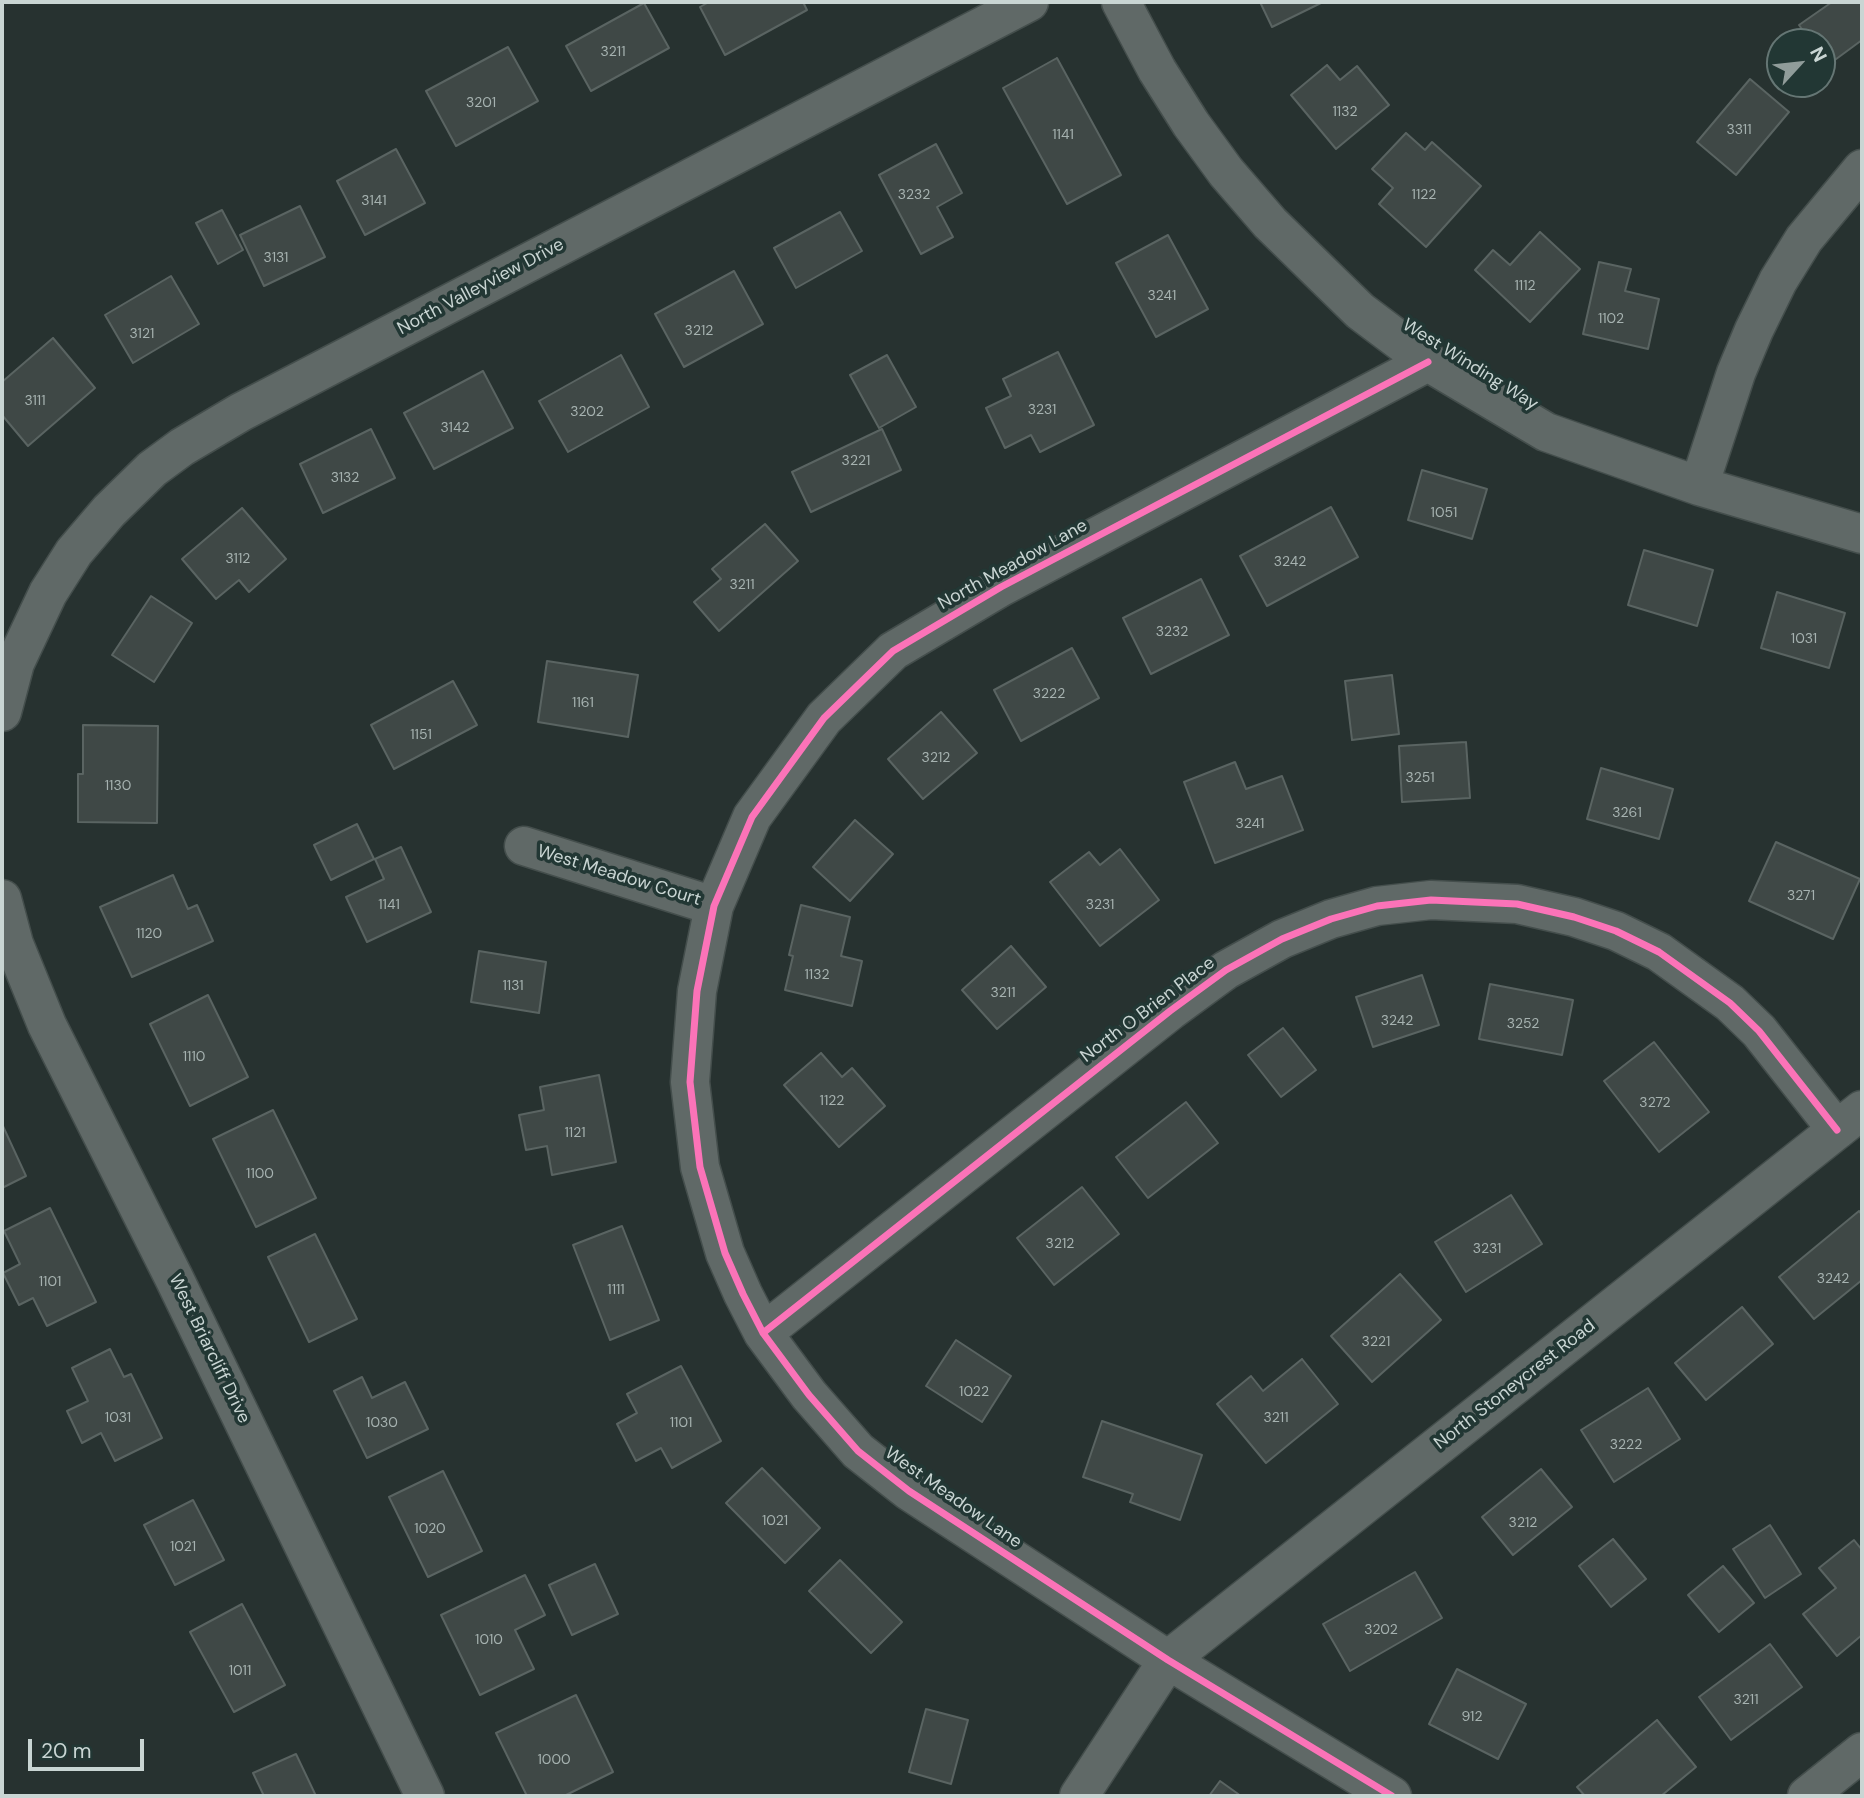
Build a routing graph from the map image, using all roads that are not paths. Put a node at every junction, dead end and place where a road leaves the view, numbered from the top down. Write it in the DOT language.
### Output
graph roads {
  1 [pos="1028,2"];
  2 [pos="1121,2"];
  3 [pos="1862,169"];
  4 [pos="1428,362"];
  5 [pos="1699,486"];
  6 [pos="1862,534"];
  7 [pos="9,662"];
  8 [pos="2,712"];
  9 [pos="524,846"];
  10 [pos="2,899"];
  11 [pos="714,906"];
  12 [pos="1850,1120"];
  13 [pos="763,1333"];
  14 [pos="1168,1660"];
  15 [pos="1862,1752"];
  16 [pos="425,1796"];
  17 [pos="1079,1796"];
  18 [pos="1392,1796"];
  19 [pos="1807,1796"];
  1 -- 7 [label="street, North Valleyview Drive"];
  2 -- 4 [label="street, West Winding Way"];
  3 -- 5 [label="street"];
  4 -- 5 [label="street, West Winding Way"];
  4 -- 11 [label="street, North Meadow Lane"];
  5 -- 6 [label="street, West Winding Way"];
  7 -- 8 [label="street"];
  9 -- 11 [label="street, West Meadow Court"];
  10 -- 16 [label="street, West Briarcliff Drive"];
  11 -- 13 [label="street, West Meadow Lane"];
  12 -- 13 [label="street, North O Brien Place"];
  12 -- 14 [label="street, North Stoneycrest Road"];
  13 -- 14 [label="street, West Meadow Lane"];
  14 -- 17 [label="street, North Stoneycrest Road"];
  14 -- 18 [label="street, West Meadow Lane"];
  15 -- 19 [label="street"];
}
